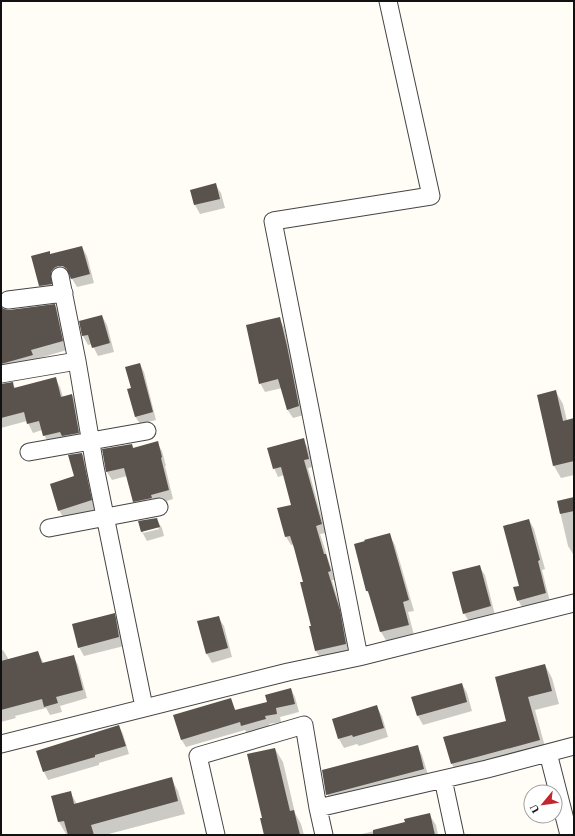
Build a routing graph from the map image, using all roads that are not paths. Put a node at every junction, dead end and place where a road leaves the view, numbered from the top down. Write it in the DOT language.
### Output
graph roads {
  1 [pos="388,1"];
  2 [pos="60,276"];
  3 [pos="64,293"];
  4 [pos="8,300"];
  5 [pos="77,361"];
  6 [pos="1,374"];
  7 [pos="147,431"];
  8 [pos="91,442"];
  9 [pos="30,452"];
  10 [pos="159,507"];
  11 [pos="106,517"];
  12 [pos="49,528"];
  13 [pos="574,603"];
  14 [pos="359,657"];
  15 [pos="144,707"];
  16 [pos="1,744"];
  17 [pos="574,746"];
  18 [pos="548,753"];
  19 [pos="443,779"];
  20 [pos="318,808"];
  21 [pos="216,835"];
  22 [pos="324,835"];
  23 [pos="455,835"];
  24 [pos="569,835"];
  1 -- 14 [label="street"];
  2 -- 3 [label="street"];
  3 -- 4 [label="street"];
  3 -- 5 [label="street"];
  5 -- 6 [label="street"];
  5 -- 8 [label="street"];
  7 -- 8 [label="street"];
  8 -- 9 [label="street"];
  8 -- 11 [label="street"];
  10 -- 11 [label="street"];
  11 -- 12 [label="street"];
  11 -- 15 [label="street"];
  13 -- 14 [label="street"];
  14 -- 15 [label="street"];
  15 -- 16 [label="street"];
  17 -- 18 [label="street"];
  18 -- 19 [label="street"];
  18 -- 24 [label="street"];
  19 -- 20 [label="street"];
  19 -- 23 [label="street"];
  20 -- 21 [label="street"];
  20 -- 22 [label="street"];
}
